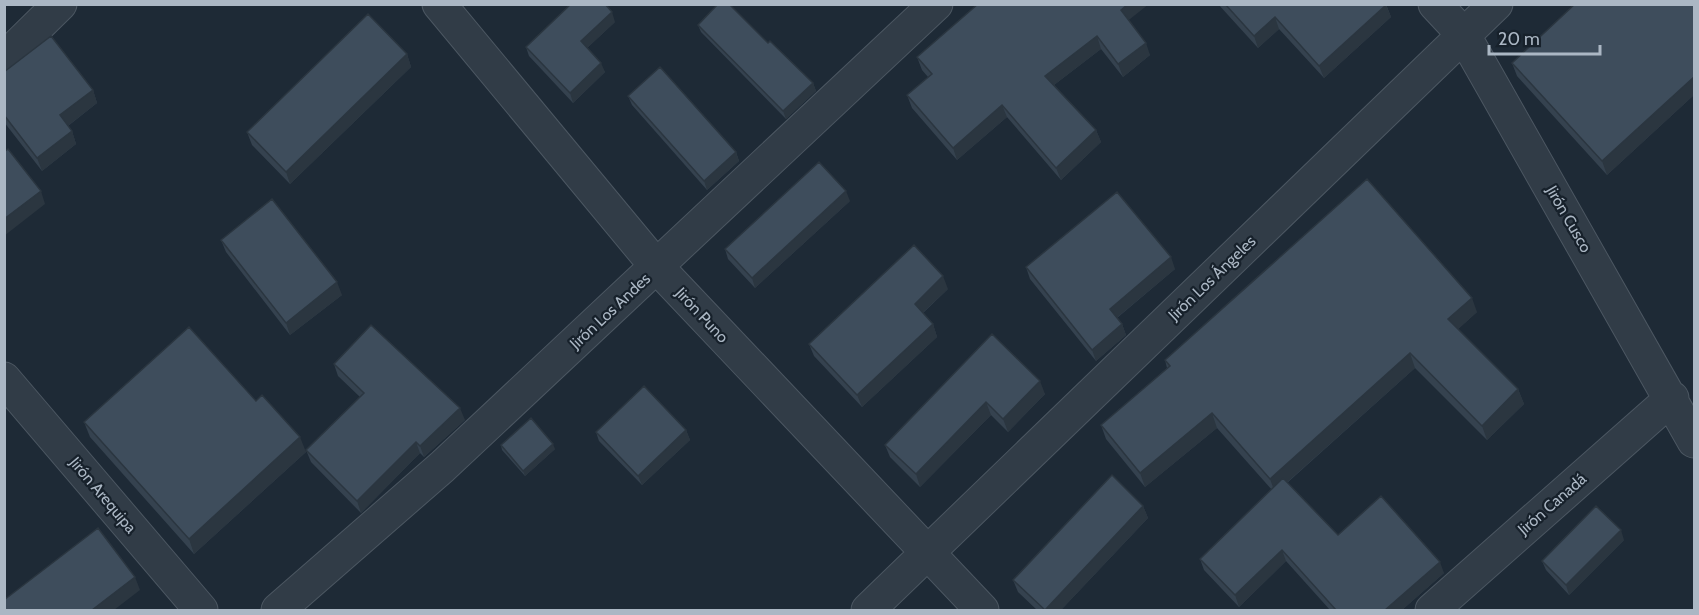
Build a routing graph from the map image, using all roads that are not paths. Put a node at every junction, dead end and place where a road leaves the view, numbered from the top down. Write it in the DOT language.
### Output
graph roads {
  1 [pos="60,4"];
  2 [pos="439,4"];
  3 [pos="936,4"];
  4 [pos="1435,4"];
  5 [pos="1496,4"];
  6 [pos="1463,34"];
  7 [pos="4,58"];
  8 [pos="657,267"];
  9 [pos="4,379"];
  10 [pos="1672,398"];
  11 [pos="1695,441"];
  12 [pos="929,554"];
  13 [pos="201,610"];
  14 [pos="278,610"];
  15 [pos="868,610"];
  16 [pos="982,610"];
  17 [pos="1432,610"];
  1 -- 7 [label="street"];
  2 -- 8 [label="street, Jirón Puno"];
  3 -- 8 [label="street, Jirón Los Andes"];
  4 -- 6 [label="street, Jirón Cusco"];
  5 -- 6 [label="street, Jirón Los Ángeles"];
  6 -- 10 [label="street, Jirón Cusco"];
  6 -- 12 [label="street, Jirón Los Ángeles"];
  8 -- 12 [label="street, Jirón Puno"];
  8 -- 14 [label="street, Jirón Los Andes"];
  9 -- 13 [label="street, Jirón Arequipa"];
  10 -- 11 [label="street, Jirón Cusco"];
  10 -- 17 [label="street, Jirón Canadá"];
  12 -- 15 [label="street, Jirón Los Ángeles"];
  12 -- 16 [label="street, Jirón Puno"];
}
